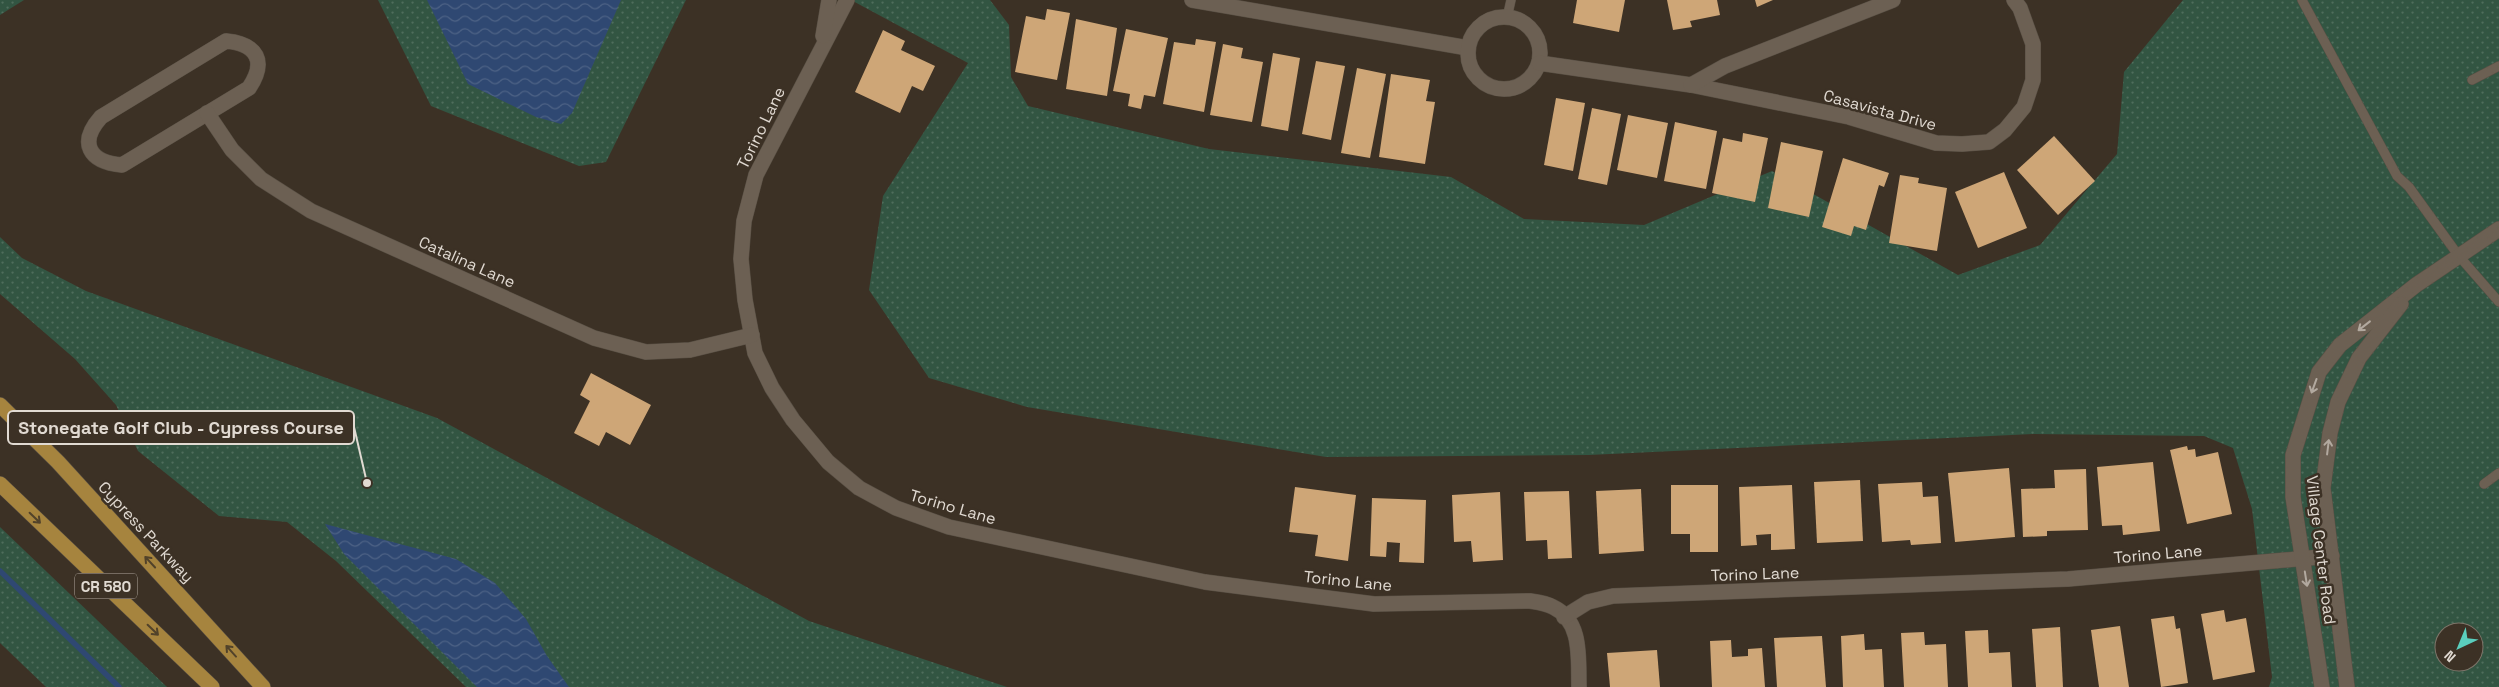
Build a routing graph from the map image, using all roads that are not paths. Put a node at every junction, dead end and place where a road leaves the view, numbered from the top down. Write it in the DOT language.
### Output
graph roads {
  1 [pos="829,0"];
  2 [pos="847,0"];
  3 [pos="1192,0"];
  4 [pos="1511,0"];
  5 [pos="1893,0"];
  6 [pos="2014,0"];
  7 [pos="2302,0"];
  8 [pos="1507,18"];
  9 [pos="820,47"];
  10 [pos="1468,48"];
  11 [pos="1539,63"];
  12 [pos="2499,66"];
  13 [pos="2472,80"];
  14 [pos="1691,85"];
  15 [pos="207,113"];
  16 [pos="2499,229"];
  17 [pos="2458,255"];
  18 [pos="2416,285"];
  19 [pos="2499,302"];
  20 [pos="752,335"];
  21 [pos="0,405"];
  22 [pos="2499,473"];
  23 [pos="0,484"];
  24 [pos="2484,484"];
  25 [pos="2332,556"];
  26 [pos="2302,558"];
  27 [pos="1564,617"];
  28 [pos="212,687"];
  29 [pos="263,687"];
  30 [pos="1578,687"];
  31 [pos="2322,687"];
  32 [pos="2347,687"];
  1 -- 9 [label="street, Torino Lane"];
  2 -- 9 [label="street, Torino Lane"];
  3 -- 10 [label="street"];
  4 -- 8 [label="lane"];
  5 -- 14 [label="street"];
  6 -- 14 [label="street, Casavista Drive"];
  7 -- 17 [label="lane"];
  8 -- 10 [label="street"];
  8 -- 11 [label="street"];
  9 -- 20 [label="street, Torino Lane"];
  10 -- 11 [label="street"];
  11 -- 14 [label="street, Casavista Drive"];
  12 -- 13 [label="lane"];
  15 -- 15 [label="street"];
  15 -- 20 [label="street, Catalina Lane"];
  16 -- 17 [label="street, Village Center Road"];
  17 -- 18 [label="street, Village Center Road"];
  17 -- 19 [label="lane"];
  25 -- 18 [label="street, Village Center Road, one-way"];
  18 -- 26 [label="street, Village Center Road, one-way"];
  20 -- 27 [label="street, Torino Lane"];
  29 -- 21 [label="main road, Cypress Parkway / CR 580, one-way"];
  22 -- 24 [label="lane"];
  23 -- 28 [label="main road, CR 580, one-way"];
  25 -- 26 [label="street, Torino Lane"];
  25 -- 32 [label="street, Village Center Road"];
  26 -- 27 [label="street, Torino Lane"];
  26 -- 31 [label="street, Village Center Road, one-way"];
  27 -- 30 [label="street"];
}
